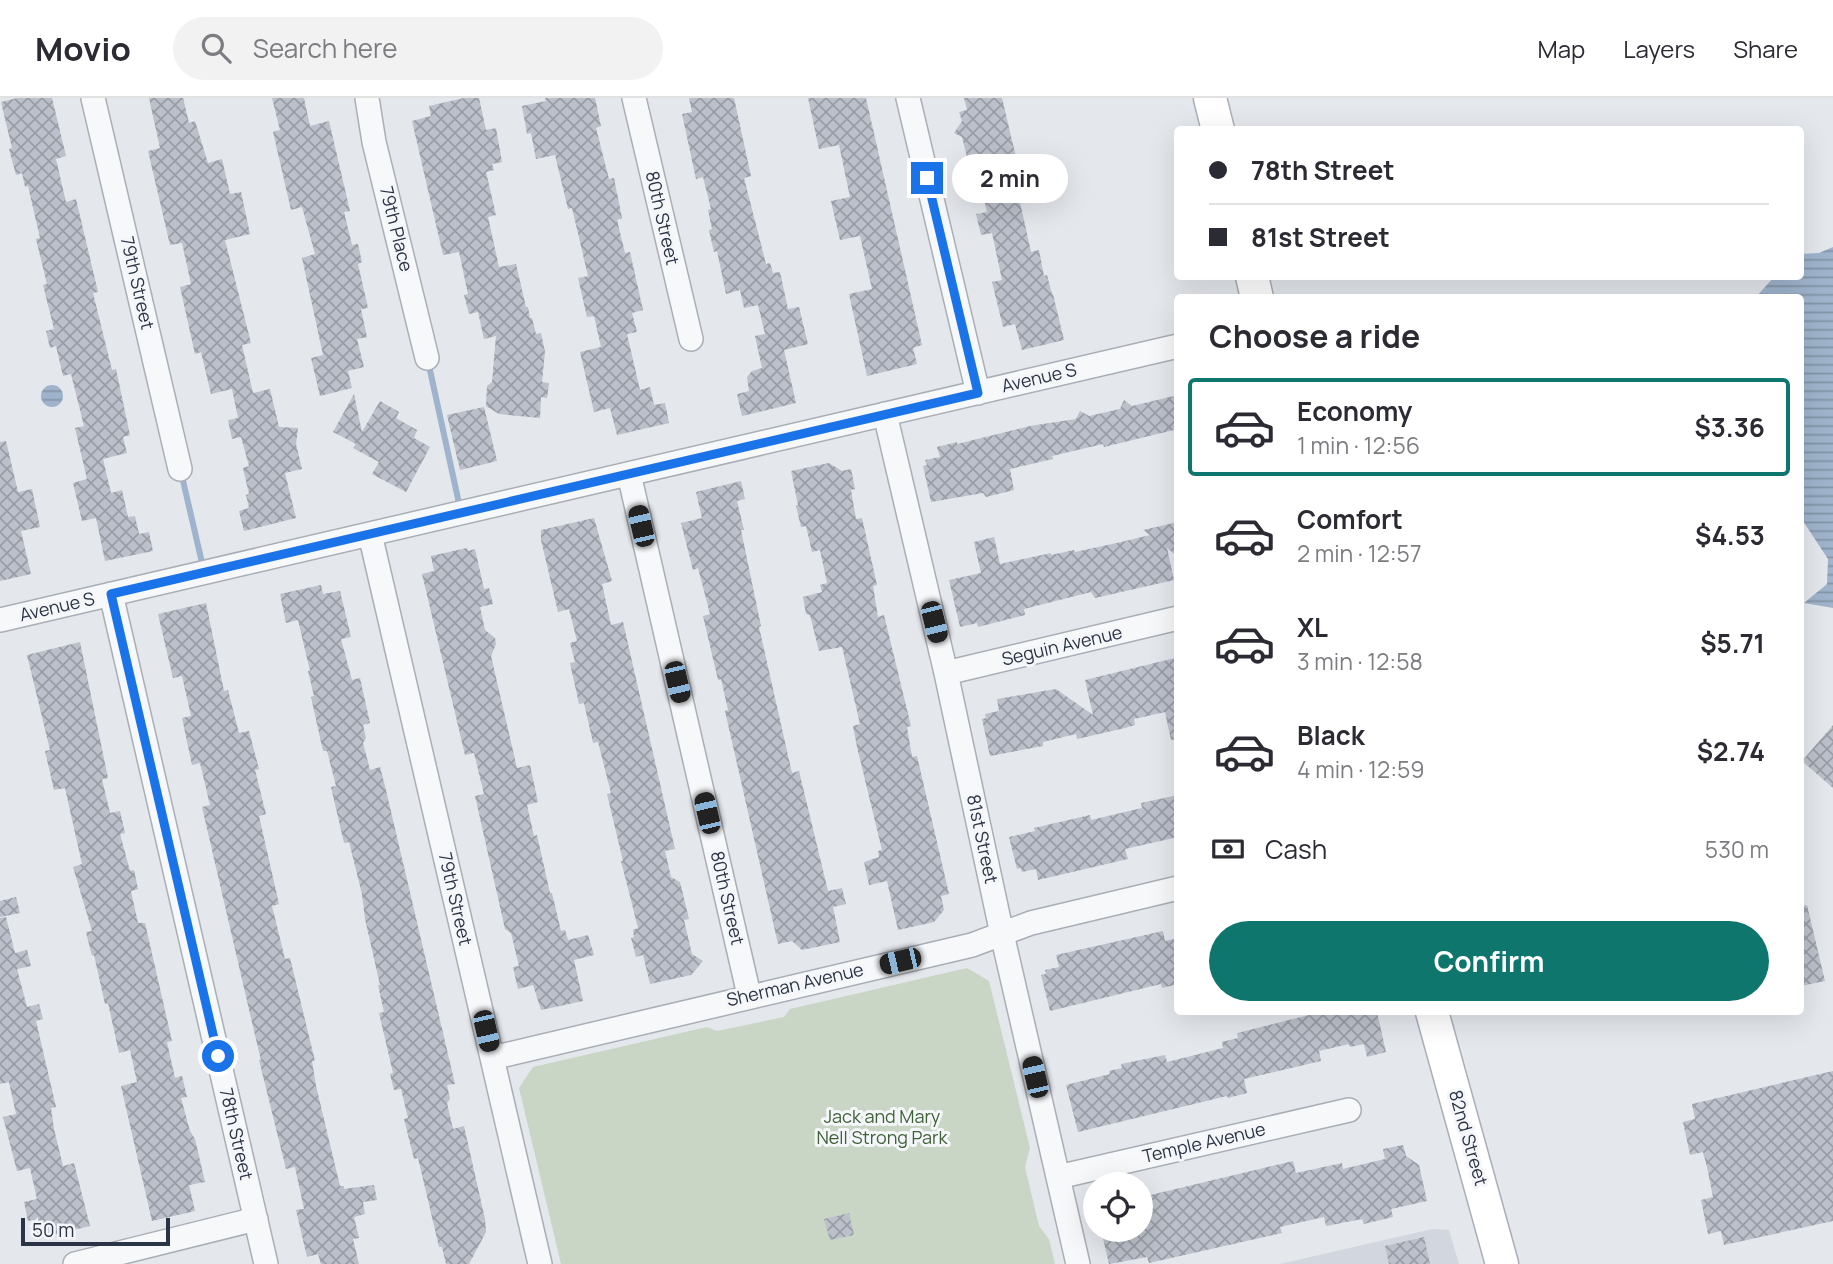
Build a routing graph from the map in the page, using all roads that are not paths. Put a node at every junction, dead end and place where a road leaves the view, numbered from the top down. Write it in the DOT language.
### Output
graph roads {
  1 [pos="93,98"];
  2 [pos="367,98"];
  3 [pos="634,98"];
  4 [pos="908,98"];
  5 [pos="1210,98"];
  6 [pos="1217,126"];
  7 [pos="691,339"];
  8 [pos="1174,347"];
  9 [pos="428,359"];
  10 [pos="978,393"];
  11 [pos="884,414"];
  12 [pos="180,469"];
  13 [pos="629,474"];
  14 [pos="370,534"];
  15 [pos="111,594"];
  16 [pos="1174,619"];
  17 [pos="0,620"];
  18 [pos="946,673"];
  19 [pos="1174,889"];
  20 [pos="1002,934"];
  21 [pos="749,995"];
  22 [pos="1433,1015"];
  23 [pos="492,1058"];
  24 [pos="1349,1110"];
  25 [pos="1058,1177"];
  26 [pos="256,1219"];
  27 [pos="75,1264"];
  28 [pos="266,1264"];
  29 [pos="540,1264"];
  30 [pos="1079,1264"];
  31 [pos="1502,1264"];
  1 -- 12 [label="street, 79th Street"];
  2 -- 9 [label="street, 79th Place"];
  3 -- 7 [label="street, 80th Street"];
  4 -- 10 [label="street"];
  5 -- 6 [label="main road"];
  8 -- 10 [label="street, Avenue S"];
  10 -- 11 [label="street, Avenue S"];
  11 -- 13 [label="street, Avenue S"];
  11 -- 18 [label="street, 81st Street"];
  13 -- 14 [label="street, Avenue S"];
  13 -- 21 [label="street, 80th Street"];
  14 -- 15 [label="street, Avenue S"];
  14 -- 23 [label="street, 79th Street"];
  15 -- 17 [label="street, Avenue S"];
  15 -- 26 [label="street, 78th Street"];
  16 -- 18 [label="street, Seguin Avenue"];
  18 -- 20 [label="street, 81st Street"];
  19 -- 20 [label="street, Sherman Avenue"];
  20 -- 21 [label="street, Sherman Avenue"];
  20 -- 25 [label="street, 81st Street"];
  21 -- 23 [label="street, Sherman Avenue"];
  22 -- 31 [label="main road, 82nd Street"];
  23 -- 29 [label="street, 79th Street"];
  24 -- 25 [label="street, Temple Avenue"];
  25 -- 30 [label="street, 81st Street"];
  26 -- 27 [label="street"];
  26 -- 28 [label="street, 78th Street"];
}
